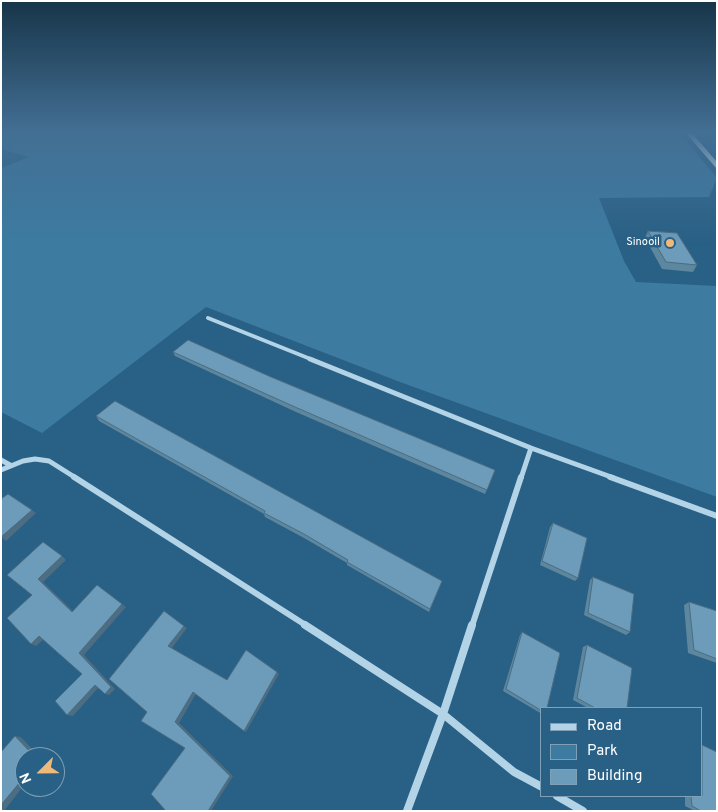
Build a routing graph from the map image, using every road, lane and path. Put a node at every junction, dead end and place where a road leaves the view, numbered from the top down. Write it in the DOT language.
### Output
graph roads {
  1 [pos="208,318"];
  2 [pos="531,448"];
  3 [pos="1,460"];
  4 [pos="10,465"];
  5 [pos="1,470"];
  6 [pos="717,516"];
  7 [pos="443,714"];
  8 [pos="540,786"];
  9 [pos="559,797"];
  10 [pos="407,811"];
  11 [pos="583,811"];
  1 -- 2 [label="street"];
  2 -- 6 [label="street"];
  2 -- 7 [label="street"];
  3 -- 4 [label="street"];
  4 -- 5 [label="street"];
  4 -- 7 [label="street"];
  7 -- 8 [label="street"];
  7 -- 10 [label="street"];
  9 -- 11 [label="street"];
}
